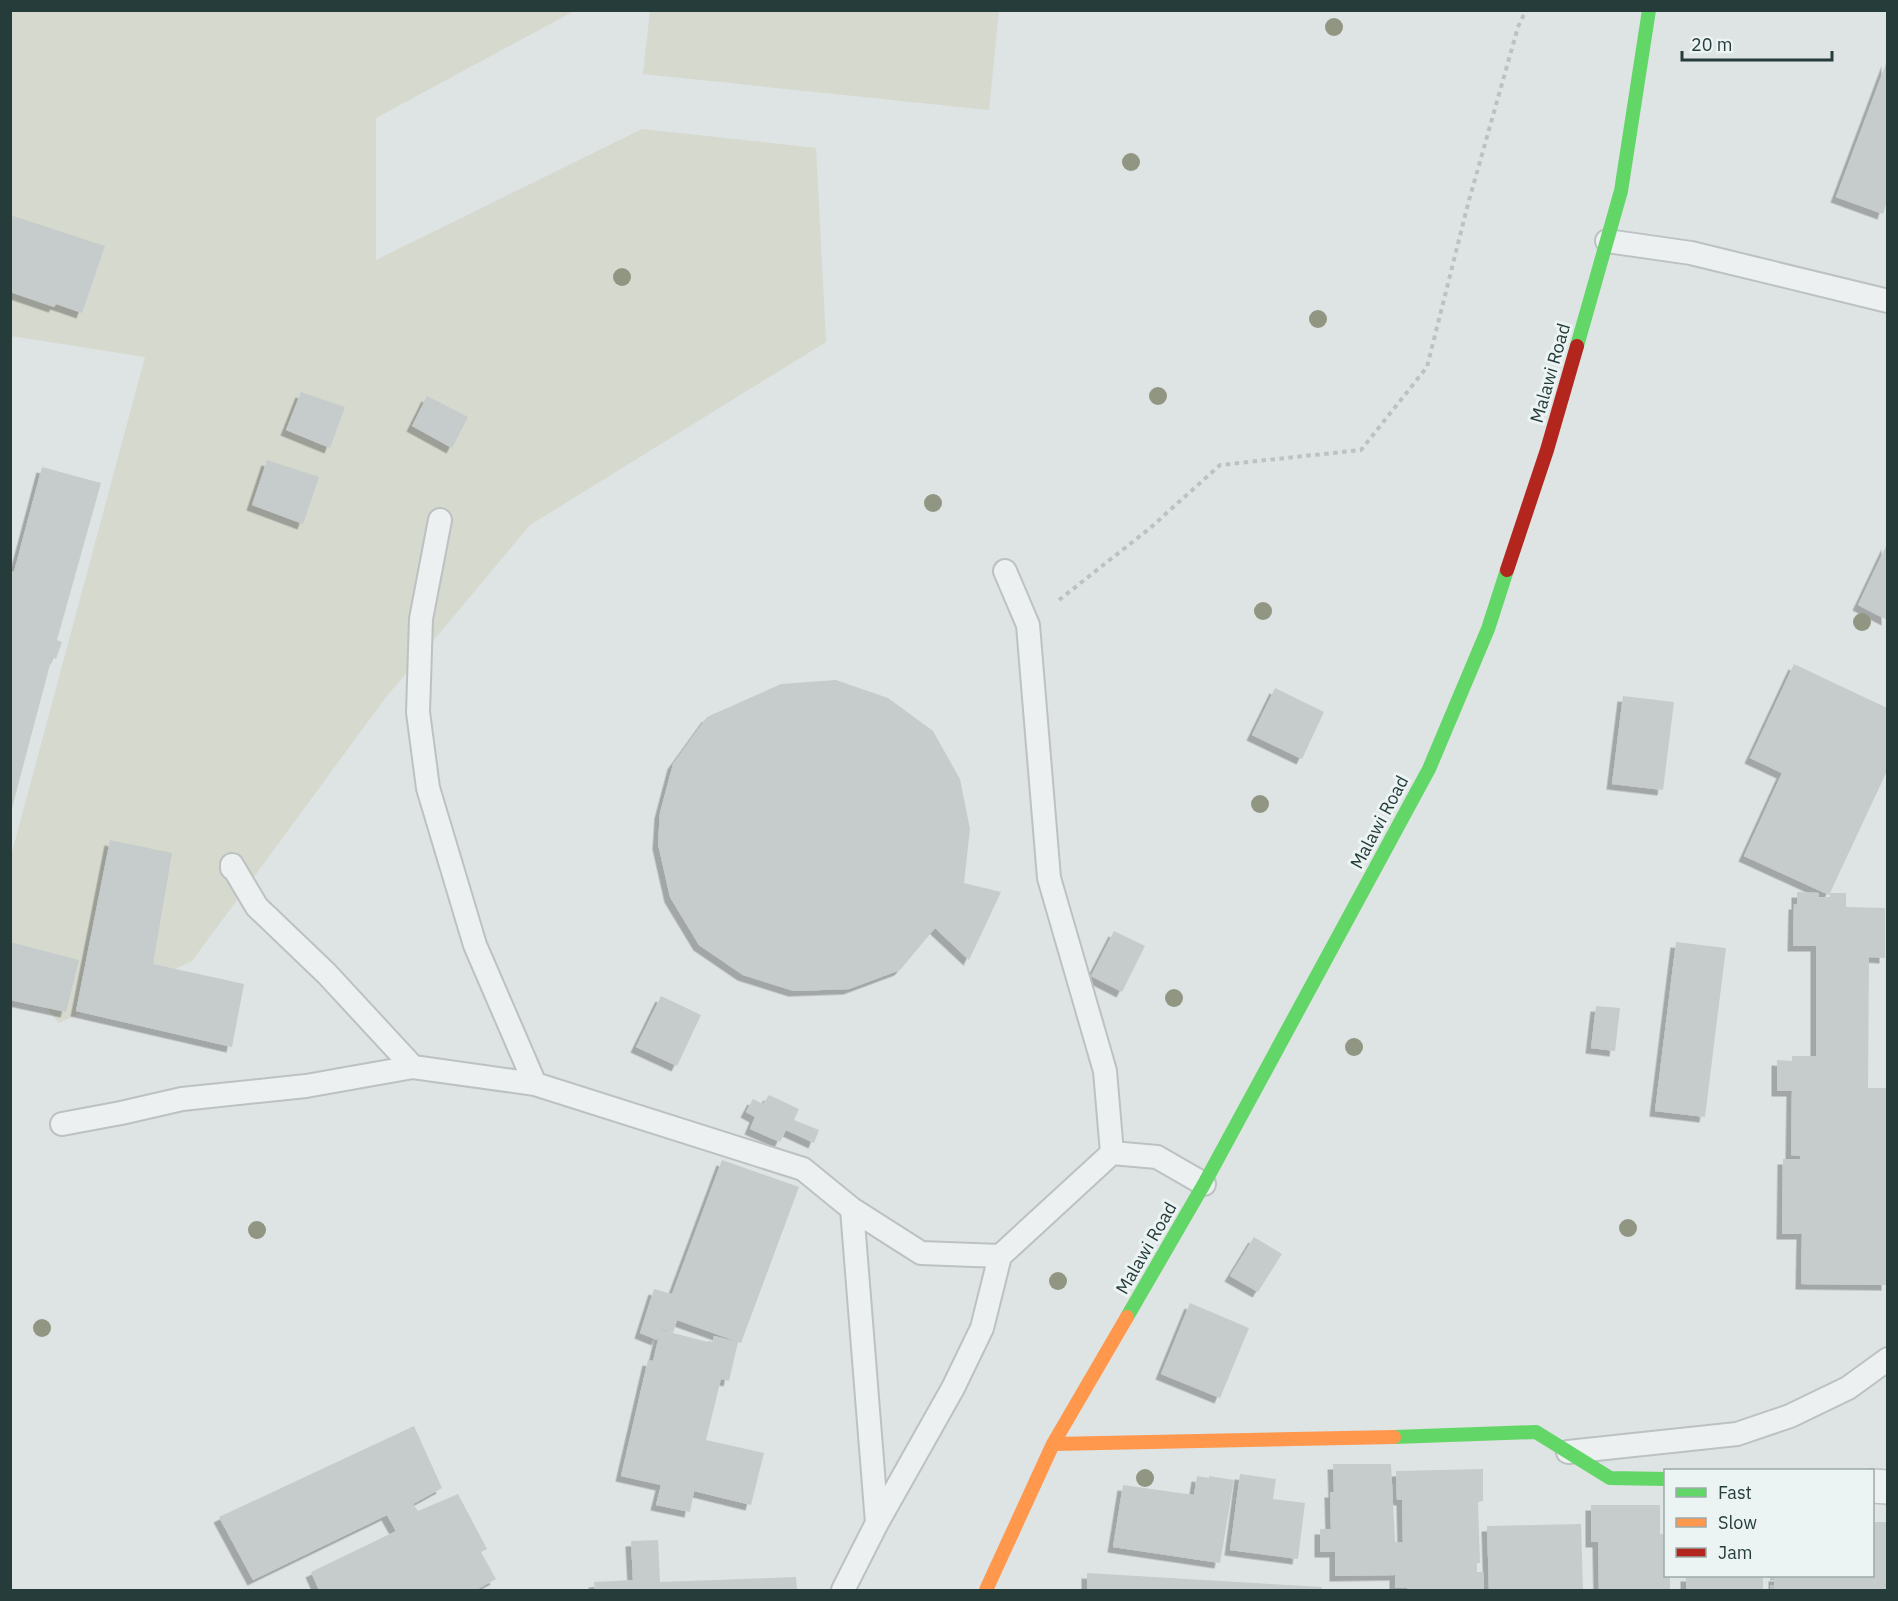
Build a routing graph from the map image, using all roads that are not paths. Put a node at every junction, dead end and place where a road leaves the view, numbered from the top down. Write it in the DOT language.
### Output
graph roads {
  1 [pos="1649,10"];
  2 [pos="1607,241"];
  3 [pos="1887,300"];
  4 [pos="440,520"];
  5 [pos="1005,571"];
  6 [pos="232,868"];
  7 [pos="413,1067"];
  8 [pos="536,1084"];
  9 [pos="62,1124"];
  10 [pos="1112,1153"];
  11 [pos="1204,1184"];
  12 [pos="852,1209"];
  13 [pos="1000,1256"];
  14 [pos="1887,1359"];
  15 [pos="1053,1444"];
  16 [pos="1568,1452"];
  17 [pos="1664,1479"];
  18 [pos="878,1523"];
  19 [pos="843,1590"];
  20 [pos="986,1590"];
  1 -- 2 [label="main road, Malawi Road"];
  2 -- 3 [label="lane"];
  2 -- 11 [label="main road, Malawi Road"];
  4 -- 8 [label="lane"];
  5 -- 10 [label="lane"];
  6 -- 7 [label="lane"];
  7 -- 8 [label="lane"];
  7 -- 9 [label="lane"];
  8 -- 12 [label="lane"];
  10 -- 11 [label="lane"];
  10 -- 13 [label="lane"];
  11 -- 15 [label="main road, Malawi Road"];
  12 -- 13 [label="lane"];
  12 -- 18 [label="lane"];
  13 -- 18 [label="lane"];
  14 -- 16 [label="lane"];
  15 -- 16 [label="main road"];
  15 -- 20 [label="main road, Malawi Road"];
  16 -- 17 [label="main road"];
  18 -- 19 [label="lane"];
}
